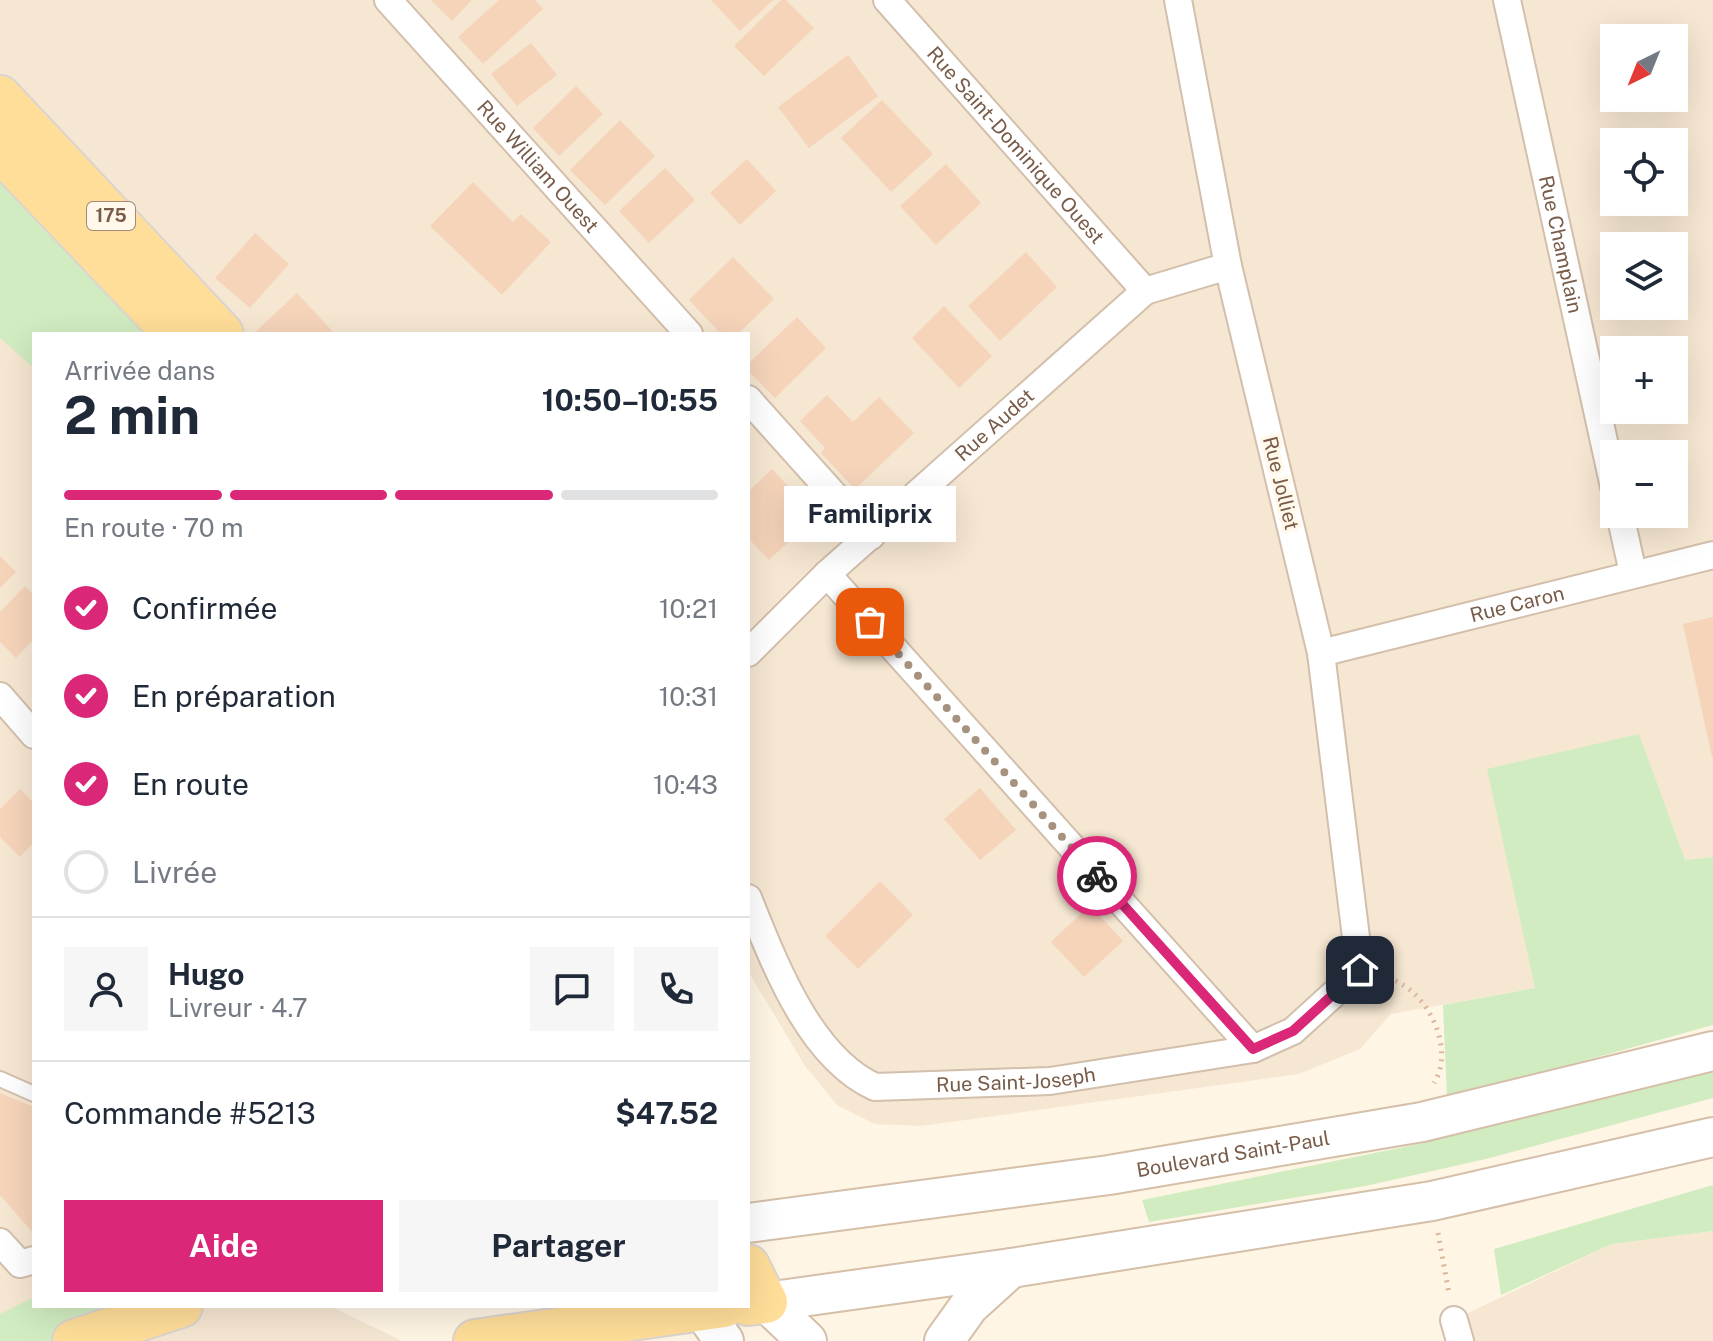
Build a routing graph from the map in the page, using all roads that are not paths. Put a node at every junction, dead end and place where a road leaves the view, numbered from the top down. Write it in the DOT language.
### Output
graph roads {
  1 [pos="388,0"];
  2 [pos="887,0"];
  3 [pos="1178,0"];
  4 [pos="1507,0"];
  5 [pos="0,97"];
  6 [pos="0,150"];
  7 [pos="1228,266"];
  8 [pos="1145,291"];
  9 [pos="173,332"];
  10 [pos="220,332"];
  11 [pos="687,332"];
  12 [pos="750,401"];
  13 [pos="1604,440"];
  14 [pos="1623,528"];
  15 [pos="871,536"];
  16 [pos="1713,555"];
  17 [pos="1633,573"];
  18 [pos="827,574"];
  19 [pos="750,651"];
  20 [pos="1321,653"];
  21 [pos="0,696"];
  22 [pos="32,733"];
  23 [pos="750,903"];
  24 [pos="1360,970"];
  25 [pos="1253,1049"];
  26 [pos="1713,1051"];
  27 [pos="0,1079"];
  28 [pos="32,1093"];
  29 [pos="1713,1137"];
  30 [pos="750,1223"];
  31 [pos="0,1242"];
  32 [pos="32,1261"];
  33 [pos="1011,1268"];
  34 [pos="754,1290"];
  35 [pos="175,1308"];
  36 [pos="712,1315"];
  37 [pos="74,1341"];
  38 [pos="475,1341"];
  39 [pos="807,1341"];
  40 [pos="944,1341"];
  1 -- 11 [label="street, Rue William Ouest"];
  2 -- 8 [label="street, Rue Saint-Dominique Ouest"];
  3 -- 7 [label="street, Rue Jolliet"];
  4 -- 13 [label="street, Rue Champlain"];
  5 -- 10 [label="main road, 175"];
  6 -- 9 [label="main road, 175"];
  7 -- 8 [label="street, Rue Audet"];
  7 -- 20 [label="street, Rue Jolliet"];
  8 -- 15 [label="street, Rue Audet"];
  12 -- 15 [label="street"];
  14 -- 17 [label="street"];
  15 -- 18 [label="street, Rue Audet"];
  16 -- 17 [label="street, Rue Caron"];
  17 -- 20 [label="street, Rue Caron"];
  18 -- 19 [label="street, Rue Audet"];
  18 -- 25 [label="street"];
  20 -- 24 [label="street, Rue Jolliet"];
  21 -- 22 [label="street"];
  23 -- 25 [label="street, Rue Saint-Joseph"];
  24 -- 25 [label="street, Rue Saint-Joseph"];
  26 -- 30 [label="main road, Boulevard Saint-Paul"];
  27 -- 28 [label="lane"];
  29 -- 33 [label="main road"];
  31 -- 32 [label="street"];
  33 -- 34 [label="main road"];
  33 -- 40 [label="main road"];
  34 -- 39 [label="main road"];
  35 -- 37 [label="main road"];
  36 -- 38 [label="main road"];
}
